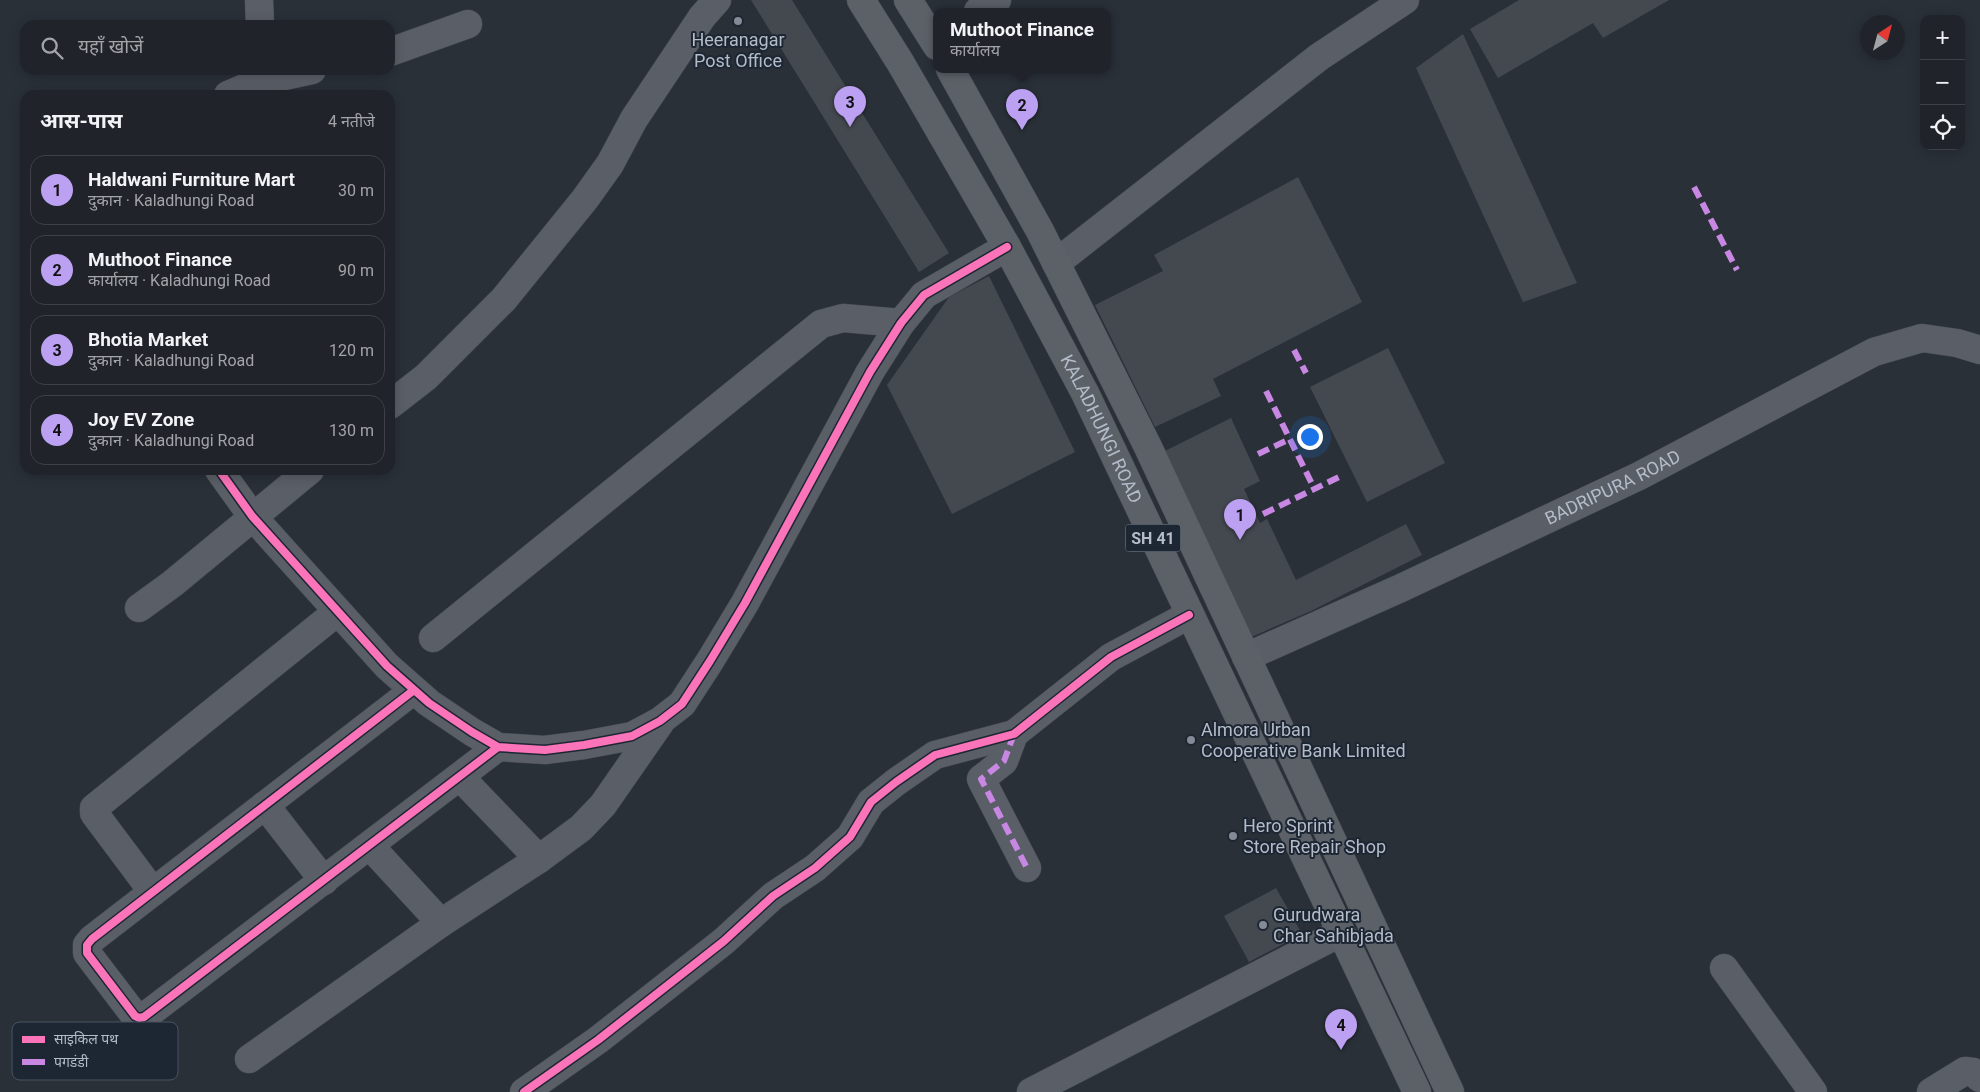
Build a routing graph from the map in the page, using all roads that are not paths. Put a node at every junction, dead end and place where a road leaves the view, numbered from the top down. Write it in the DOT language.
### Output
graph roads {
  1 [pos="259,0"];
  2 [pos="717,0"];
  3 [pos="861,0"];
  4 [pos="908,0"];
  5 [pos="997,0"];
  6 [pos="1404,0"];
  7 [pos="983,8"];
  8 [pos="260,20"];
  9 [pos="468,24"];
  10 [pos="933,38"];
  11 [pos="933,44"];
  12 [pos="395,50"];
  13 [pos="900,62"];
  14 [pos="952,73"];
  15 [pos="261,75"];
  16 [pos="236,90"];
  17 [pos="1007,247"];
  18 [pos="1056,263"];
  19 [pos="901,323"];
  20 [pos="1980,350"];
  21 [pos="395,401"];
  22 [pos="223,475"];
  23 [pos="304,475"];
  24 [pos="252,516"];
  25 [pos="139,608"];
  26 [pos="337,612"];
  27 [pos="1189,615"];
  28 [pos="433,638"];
  29 [pos="1246,657"];
  30 [pos="1215,669"];
  31 [pos="414,690"];
  32 [pos="660,722"];
  33 [pos="1014,734"];
  34 [pos="498,747"];
  35 [pos="460,777"];
  36 [pos="265,805"];
  37 [pos="370,846"];
  38 [pos="539,859"];
  39 [pos="1027,868"];
  40 [pos="324,881"];
  41 [pos="153,892"];
  42 [pos="1368,918"];
  43 [pos="441,923"];
  44 [pos="1340,933"];
  45 [pos="1724,968"];
  46 [pos="249,1059"];
  47 [pos="1980,1078"];
  48 [pos="524,1092"];
  49 [pos="1031,1092"];
  50 [pos="1416,1092"];
  51 [pos="1450,1092"];
  52 [pos="1813,1092"];
  53 [pos="1931,1092"];
  1 -- 8 [label="street"];
  2 -- 21 [label="street"];
  3 -- 13 [label="main road, KALADHUNGI ROAD / SH 41"];
  4 -- 10 [label="main road"];
  5 -- 7 [label="street"];
  6 -- 18 [label="street"];
  9 -- 12 [label="street"];
  11 -- 13 [label="main road"];
  13 -- 17 [label="main road, KALADHUNGI ROAD / SH 41"];
  14 -- 18 [label="main road, KALADHUNGI ROAD / SH 41"];
  15 -- 16 [label="street"];
  17 -- 19 [label="street"];
  17 -- 27 [label="main road, KALADHUNGI ROAD / SH 41"];
  18 -- 29 [label="main road, KALADHUNGI ROAD / SH 41"];
  19 -- 28 [label="street"];
  19 -- 32 [label="street"];
  20 -- 29 [label="street, BADRIPURA ROAD"];
  22 -- 24 [label="street"];
  23 -- 24 [label="street"];
  24 -- 25 [label="street"];
  24 -- 26 [label="street"];
  26 -- 31 [label="street"];
  26 -- 41 [label="street"];
  27 -- 30 [label="main road, KALADHUNGI ROAD / SH 41"];
  27 -- 33 [label="street"];
  29 -- 30 [label="main road"];
  29 -- 42 [label="main road, KALADHUNGI ROAD / SH 41"];
  30 -- 44 [label="main road, KALADHUNGI ROAD / SH 41"];
  31 -- 34 [label="street"];
  31 -- 36 [label="street"];
  32 -- 34 [label="street"];
  32 -- 38 [label="street"];
  33 -- 39 [label="street"];
  33 -- 48 [label="street"];
  34 -- 35 [label="street"];
  35 -- 37 [label="street"];
  35 -- 38 [label="street"];
  36 -- 40 [label="street"];
  36 -- 41 [label="street"];
  37 -- 40 [label="street"];
  37 -- 43 [label="street"];
  38 -- 43 [label="street"];
  40 -- 41 [label="street"];
  42 -- 44 [label="main road"];
  42 -- 51 [label="main road, KALADHUNGI ROAD / SH 41"];
  43 -- 46 [label="street"];
  44 -- 49 [label="street"];
  44 -- 50 [label="main road, KALADHUNGI ROAD / SH 41"];
  45 -- 52 [label="street"];
  47 -- 53 [label="street"];
}
